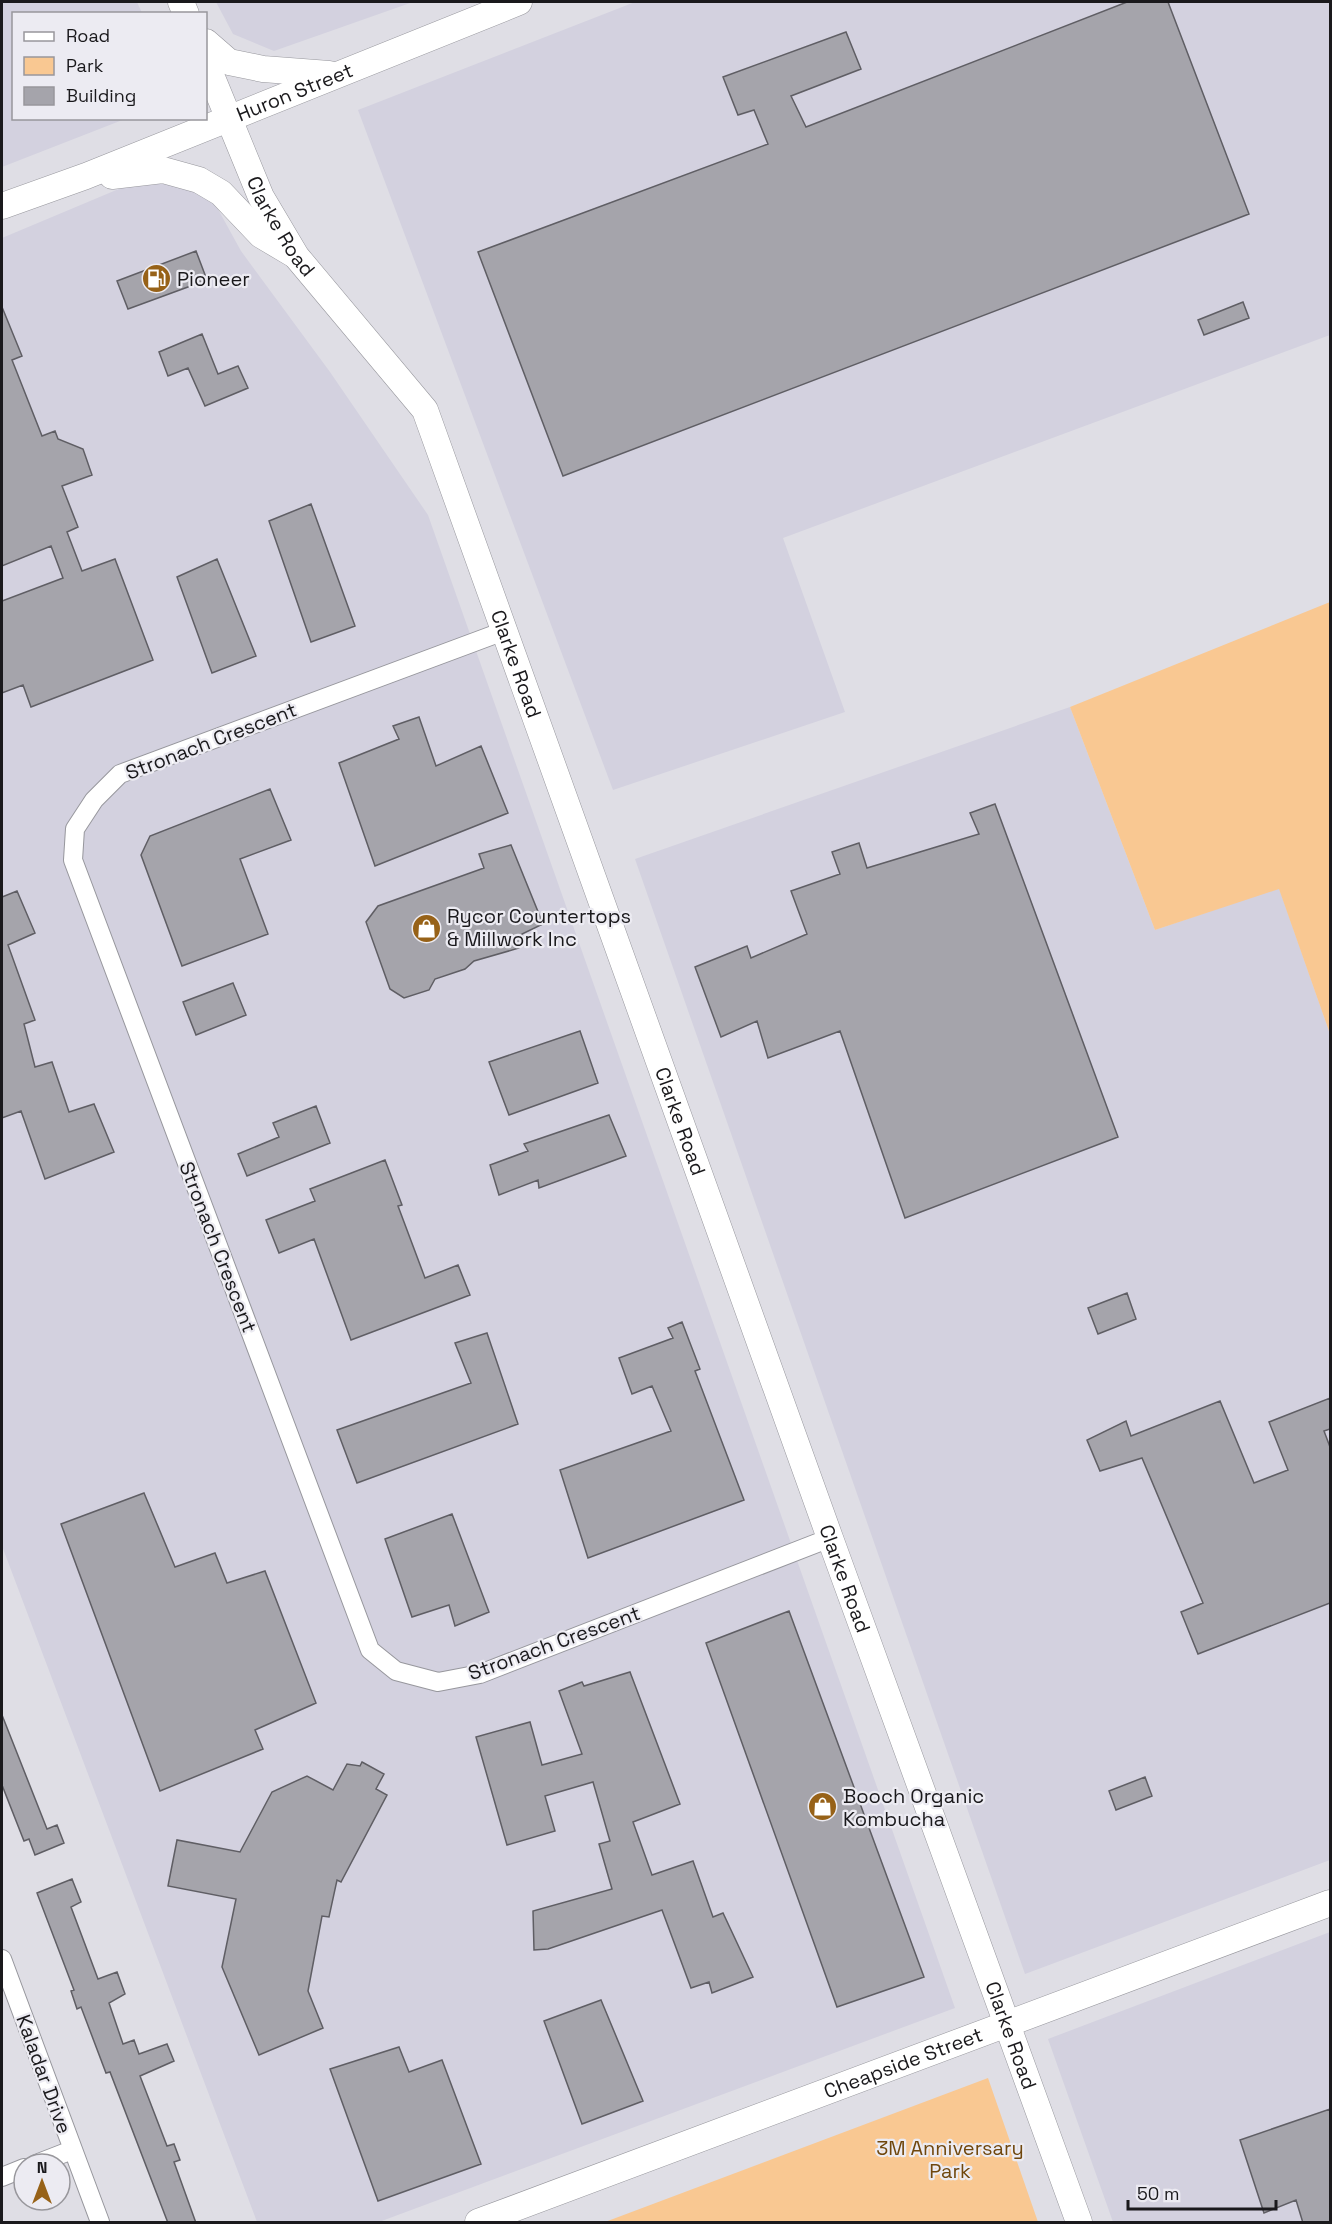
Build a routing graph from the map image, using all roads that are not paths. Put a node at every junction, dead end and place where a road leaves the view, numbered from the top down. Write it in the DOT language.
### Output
graph roads {
  1 [pos="519,2"];
  2 [pos="207,43"];
  3 [pos="207,66"];
  4 [pos="332,74"];
  5 [pos="227,119"];
  6 [pos="86,176"];
  7 [pos="2,206"];
  8 [pos="296,256"];
  9 [pos="504,631"];
  10 [pos="830,1538"];
  11 [pos="1330,1903"];
  12 [pos="2,1959"];
  13 [pos="1008,2026"];
  14 [pos="72,2150"];
  15 [pos="67,2152"];
  16 [pos="100,2223"];
  17 [pos="478,2223"];
  18 [pos="1079,2223"];
  1 -- 4 [label="main road, Huron Street"];
  2 -- 4 [label="main road"];
  3 -- 5 [label="main road, Clarke Road"];
  4 -- 5 [label="main road, Huron Street"];
  5 -- 6 [label="main road, Huron Street"];
  5 -- 8 [label="main road, Clarke Road"];
  6 -- 7 [label="main road, Huron Street"];
  6 -- 8 [label="main road"];
  8 -- 9 [label="main road, Clarke Road"];
  9 -- 10 [label="main road, Clarke Road"];
  9 -- 10 [label="street, Stronach Crescent"];
  10 -- 13 [label="main road, Clarke Road"];
  11 -- 13 [label="main road, Cheapside Street"];
  12 -- 14 [label="street, Kaladar Drive"];
  13 -- 17 [label="main road, Cheapside Street"];
  13 -- 18 [label="main road, Clarke Road"];
  14 -- 15 [label="street"];
  14 -- 16 [label="street, Kaladar Drive"];
}
